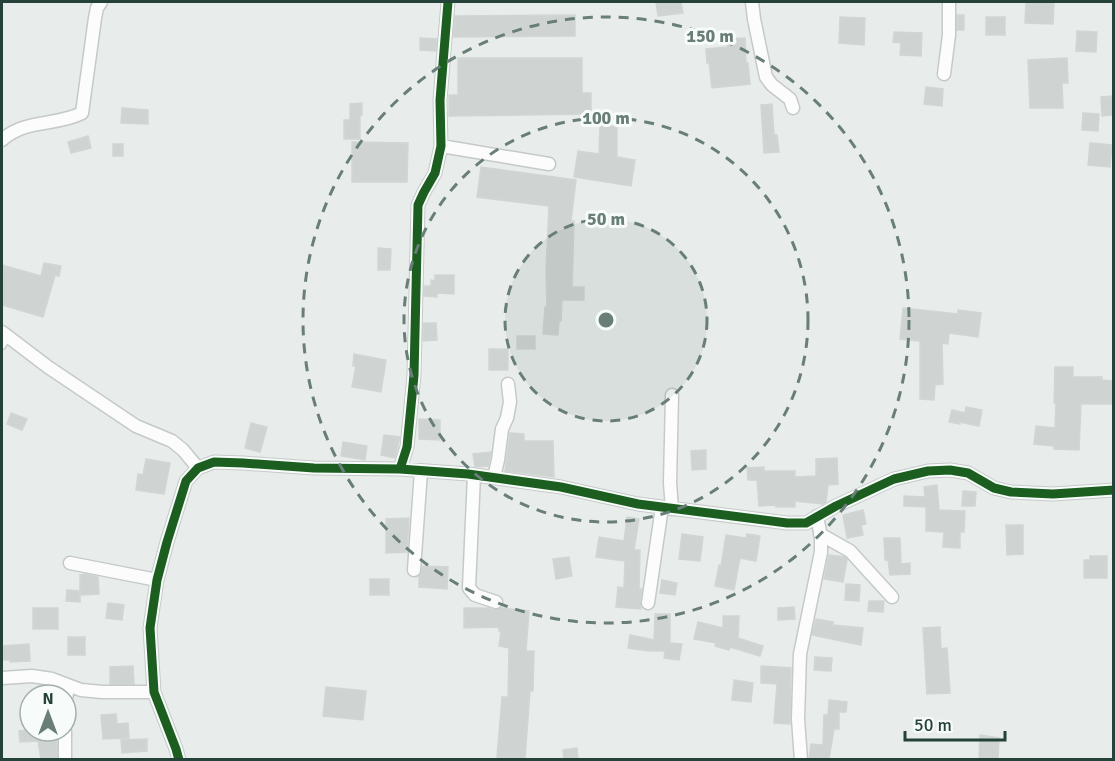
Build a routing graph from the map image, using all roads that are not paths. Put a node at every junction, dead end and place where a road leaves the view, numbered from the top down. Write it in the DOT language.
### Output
graph roads {
  1 [pos="101,2"];
  2 [pos="448,2"];
  3 [pos="752,2"];
  4 [pos="949,2"];
  5 [pos="944,74"];
  6 [pos="792,108"];
  7 [pos="2,140"];
  8 [pos="441,146"];
  9 [pos="549,164"];
  10 [pos="4,338"];
  11 [pos="508,384"];
  12 [pos="672,395"];
  13 [pos="198,468"];
  14 [pos="400,469"];
  15 [pos="422,471"];
  16 [pos="474,475"];
  17 [pos="494,477"];
  18 [pos="1113,490"];
  19 [pos="667,508"];
  20 [pos="817,516"];
  21 [pos="820,534"];
  22 [pos="70,564"];
  23 [pos="414,570"];
  24 [pos="157,580"];
  25 [pos="892,597"];
  26 [pos="495,602"];
  27 [pos="648,603"];
  28 [pos="2,678"];
  29 [pos="61,683"];
  30 [pos="78,689"];
  31 [pos="154,692"];
  32 [pos="65,743"];
  33 [pos="65,759"];
  34 [pos="178,759"];
  35 [pos="801,759"];
  1 -- 7 [label="street"];
  2 -- 8 [label="street"];
  3 -- 6 [label="street"];
  4 -- 5 [label="street"];
  8 -- 9 [label="street"];
  8 -- 14 [label="street"];
  10 -- 13 [label="street"];
  11 -- 17 [label="street"];
  12 -- 19 [label="street"];
  13 -- 14 [label="street"];
  13 -- 24 [label="street"];
  14 -- 15 [label="street"];
  15 -- 16 [label="street"];
  15 -- 23 [label="street"];
  16 -- 17 [label="street"];
  16 -- 26 [label="street"];
  17 -- 19 [label="street"];
  18 -- 20 [label="street"];
  19 -- 20 [label="street"];
  19 -- 27 [label="street"];
  20 -- 21 [label="street"];
  21 -- 25 [label="street"];
  21 -- 35 [label="street"];
  22 -- 24 [label="street"];
  24 -- 31 [label="street"];
  28 -- 29 [label="street"];
  30 -- 31 [label="street"];
  31 -- 34 [label="street"];
  32 -- 33 [label="street"];
}
